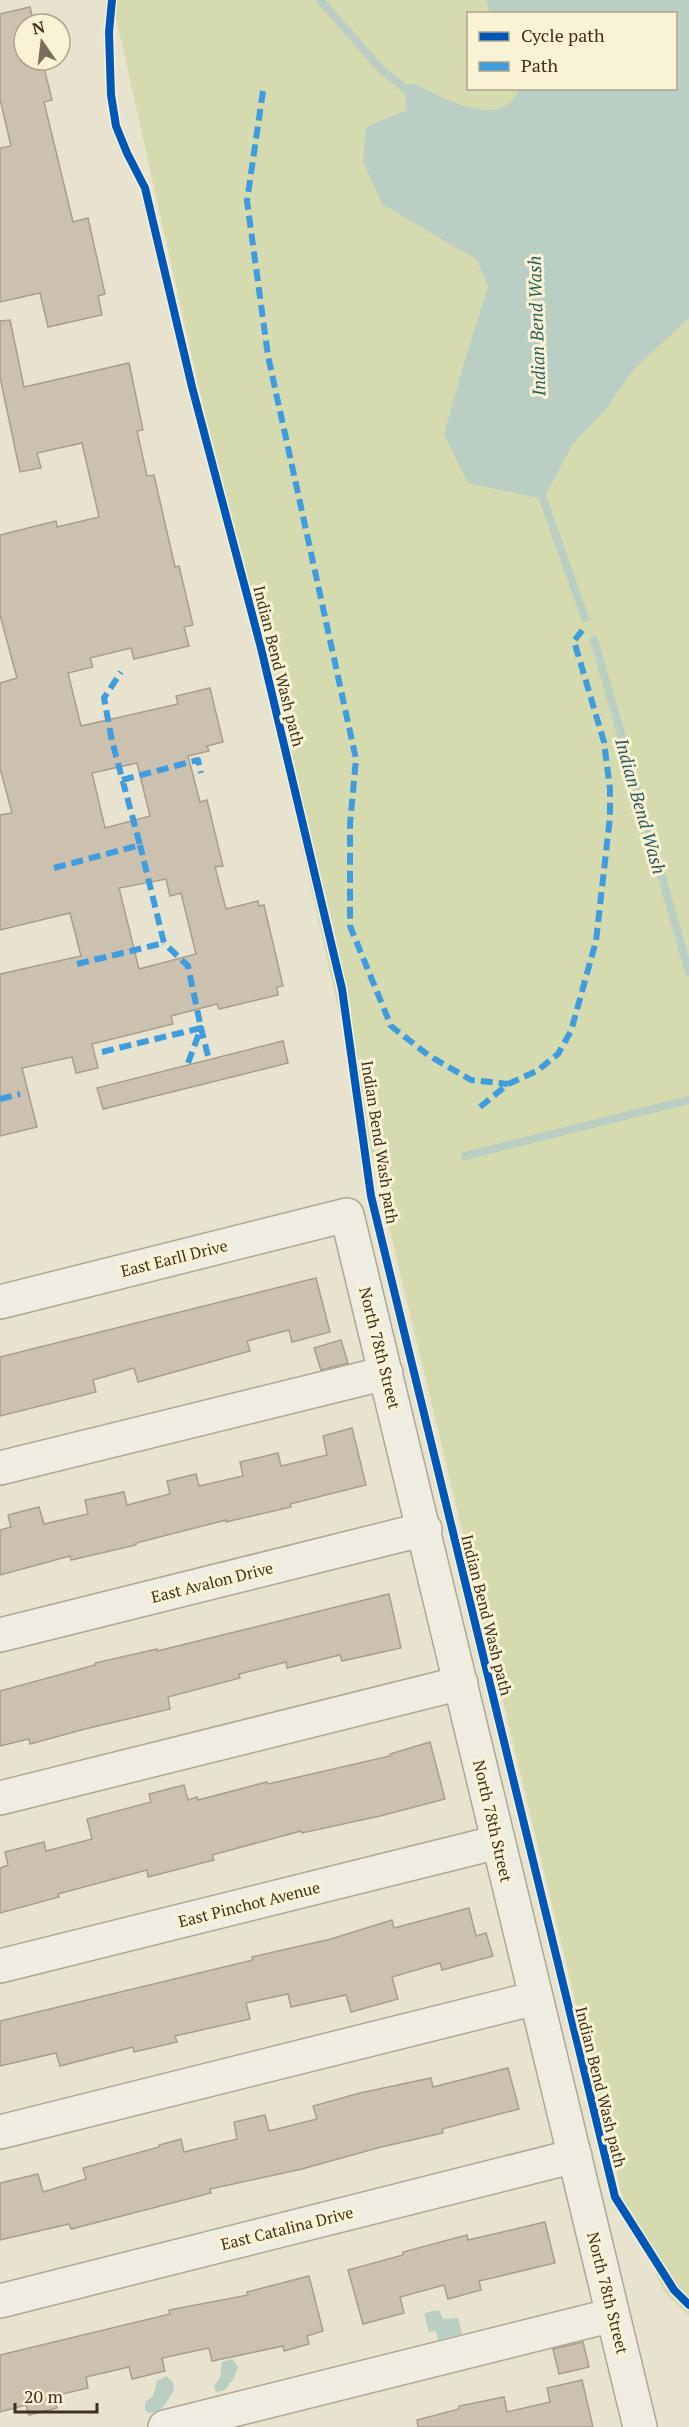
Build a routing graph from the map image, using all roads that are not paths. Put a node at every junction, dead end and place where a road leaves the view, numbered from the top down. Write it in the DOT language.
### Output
graph roads {
  1 [pos="347,1215"];
  2 [pos="0,1302"];
  3 [pos="386,1373"];
  4 [pos="0,1468"];
  5 [pos="425,1529"];
  6 [pos="0,1635"];
  7 [pos="461,1683"];
  8 [pos="0,1798"];
  9 [pos="498,1842"];
  10 [pos="0,1966"];
  11 [pos="536,1998"];
  12 [pos="0,2132"];
  13 [pos="575,2156"];
  14 [pos="0,2301"];
  15 [pos="613,2315"];
  16 [pos="165,2427"];
  17 [pos="640,2427"];
  1 -- 2 [label="street, East Earll Drive"];
  1 -- 3 [label="street, North 78th Street"];
  3 -- 4 [label="street"];
  3 -- 5 [label="street, North 78th Street"];
  5 -- 6 [label="street, East Avalon Drive"];
  5 -- 7 [label="street, North 78th Street"];
  7 -- 8 [label="street"];
  7 -- 9 [label="street, North 78th Street"];
  9 -- 10 [label="street, East Pinchot Avenue"];
  9 -- 11 [label="street, North 78th Street"];
  11 -- 12 [label="street"];
  11 -- 13 [label="street, North 78th Street"];
  13 -- 14 [label="street, East Catalina Drive"];
  13 -- 15 [label="street, North 78th Street"];
  15 -- 16 [label="street"];
  15 -- 17 [label="street, North 78th Street"];
}
